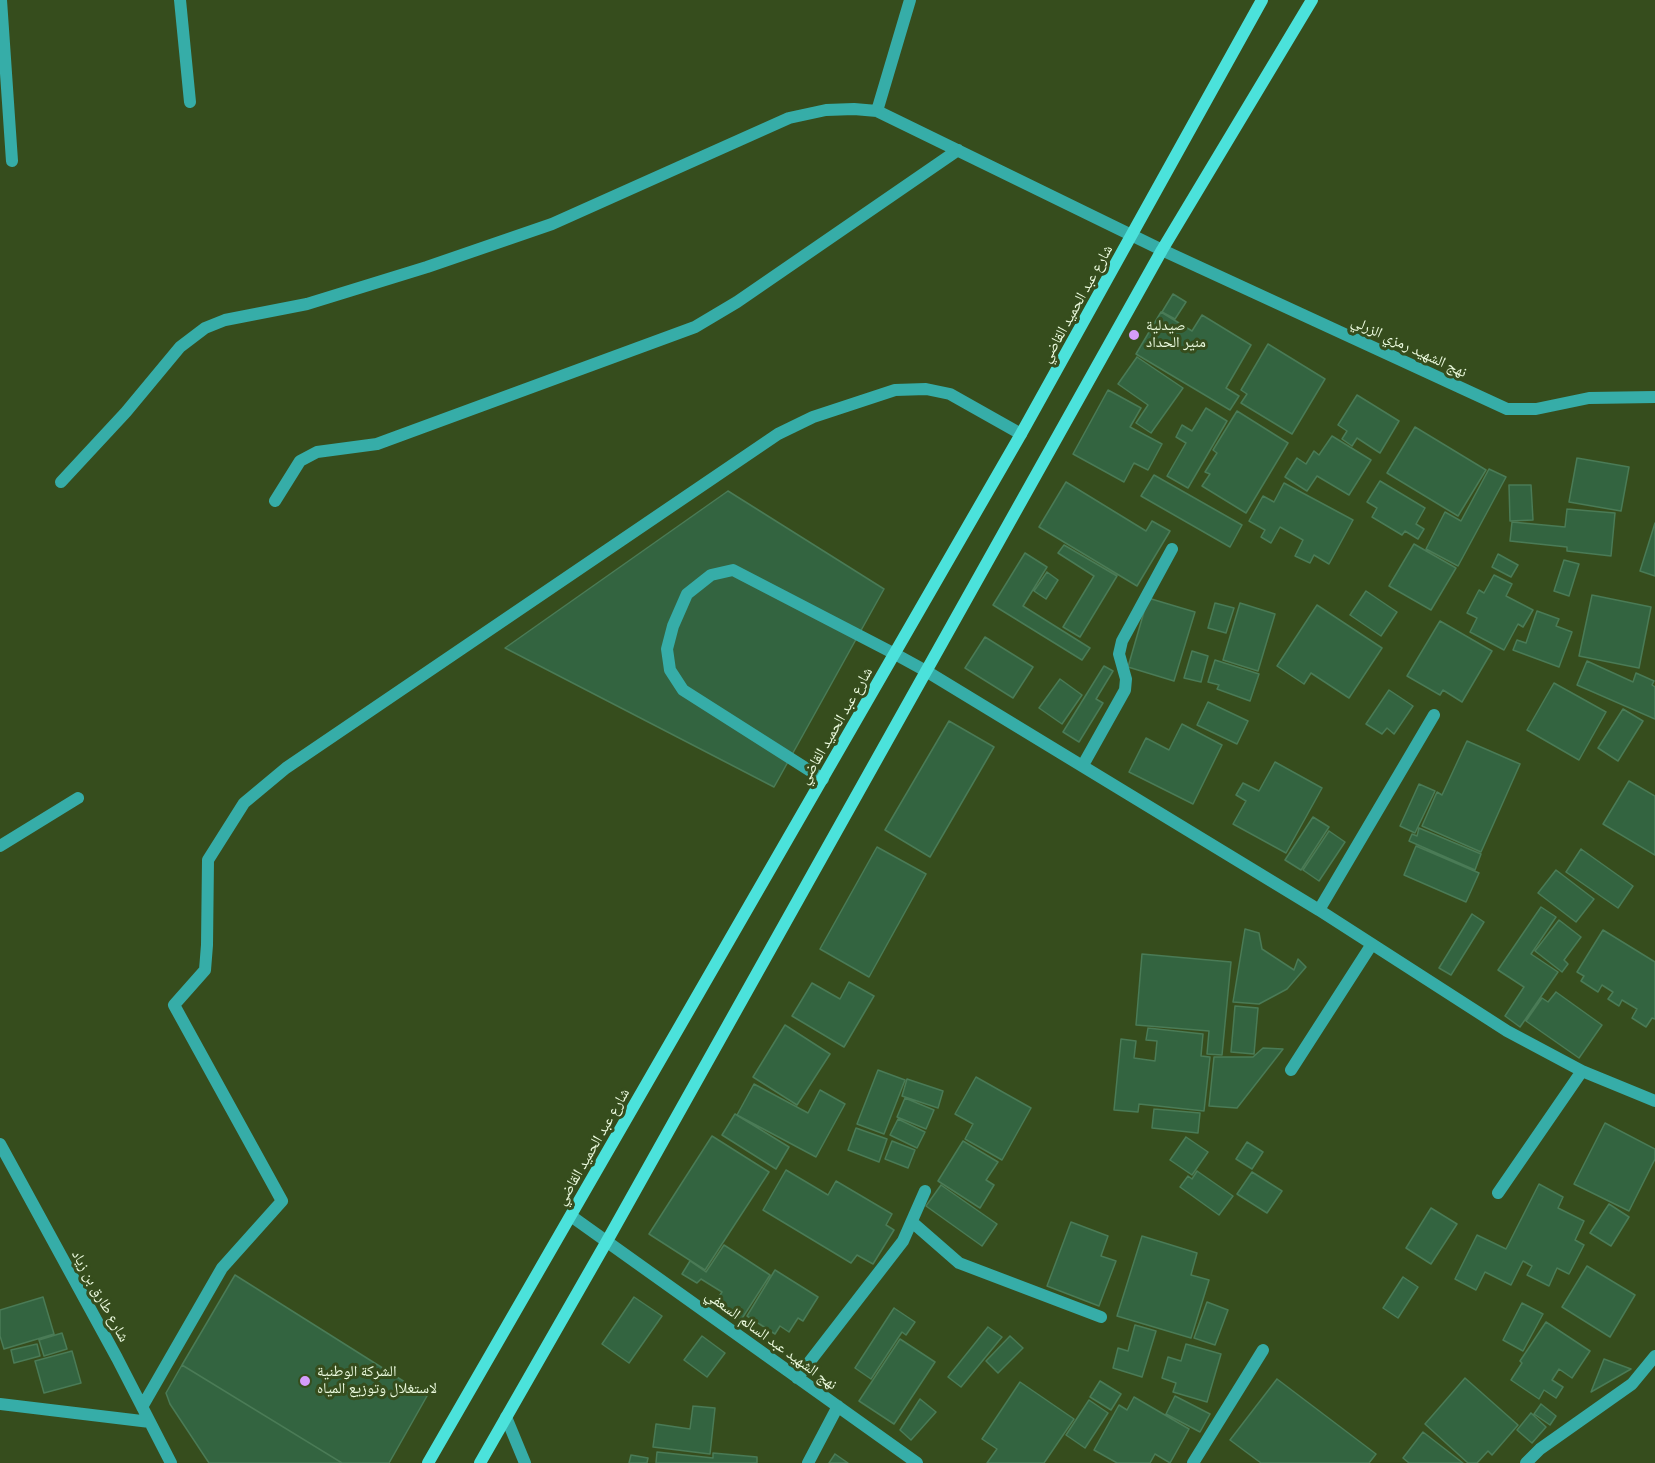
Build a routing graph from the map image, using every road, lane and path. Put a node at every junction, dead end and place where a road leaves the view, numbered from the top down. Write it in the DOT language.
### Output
graph roads {
  1 [pos="1,0"];
  2 [pos="180,0"];
  3 [pos="910,0"];
  4 [pos="1262,0"];
  5 [pos="1312,0"];
  6 [pos="190,102"];
  7 [pos="877,111"];
  8 [pos="958,150"];
  9 [pos="12,161"];
  10 [pos="1133,235"];
  11 [pos="1162,250"];
  12 [pos="1655,397"];
  13 [pos="1021,434"];
  14 [pos="61,482"];
  15 [pos="276,501"];
  16 [pos="1173,549"];
  17 [pos="895,654"];
  18 [pos="926,671"];
  19 [pos="1434,715"];
  20 [pos="1083,765"];
  21 [pos="823,779"];
  22 [pos="78,798"];
  23 [pos="0,846"];
  24 [pos="1319,910"];
  25 [pos="1371,944"];
  26 [pos="1291,1070"];
  27 [pos="1582,1071"];
  28 [pos="1655,1101"];
  29 [pos="0,1144"];
  30 [pos="925,1191"];
  31 [pos="1498,1193"];
  32 [pos="571,1216"];
  33 [pos="912,1222"];
  34 [pos="607,1241"];
  35 [pos="1101,1317"];
  36 [pos="1263,1350"];
  37 [pos="1655,1356"];
  38 [pos="797,1378"];
  39 [pos="0,1404"];
  40 [pos="838,1406"];
  41 [pos="142,1407"];
  42 [pos="506,1417"];
  43 [pos="150,1422"];
  44 [pos="171,1463"];
  45 [pos="428,1463"];
  46 [pos="480,1463"];
  47 [pos="525,1463"];
  48 [pos="808,1463"];
  49 [pos="917,1463"];
  50 [pos="1193,1463"];
  51 [pos="1526,1463"];
  1 -- 9 [label="street"];
  2 -- 6 [label="street"];
  3 -- 7 [label="street"];
  4 -- 10 [label="main road, شارع عبد الحميد القاضي"];
  5 -- 11 [label="main road"];
  7 -- 8 [label="street, نهج الشهيد رمزي الزرلي"];
  7 -- 14 [label="street"];
  8 -- 10 [label="street, نهج الشهيد رمزي الزرلي"];
  8 -- 15 [label="street"];
  10 -- 11 [label="street, نهج الشهيد رمزي الزرلي"];
  10 -- 13 [label="main road, شارع عبد الحميد القاضي"];
  11 -- 12 [label="street, نهج الشهيد رمزي الزرلي"];
  11 -- 18 [label="main road"];
  13 -- 17 [label="main road, شارع عبد الحميد القاضي"];
  13 -- 41 [label="street"];
  16 -- 20 [label="street"];
  17 -- 18 [label="street"];
  17 -- 21 [label="main road, شارع عبد الحميد القاضي"];
  17 -- 21 [label="street"];
  18 -- 20 [label="street"];
  18 -- 34 [label="main road"];
  19 -- 24 [label="street"];
  20 -- 24 [label="street"];
  21 -- 32 [label="main road, شارع عبد الحميد القاضي"];
  22 -- 23 [label="street"];
  24 -- 25 [label="street"];
  25 -- 26 [label="street"];
  25 -- 27 [label="street"];
  27 -- 28 [label="street"];
  27 -- 31 [label="street"];
  29 -- 41 [label="street, شارع طارق بن زياد"];
  30 -- 33 [label="street"];
  32 -- 34 [label="street, نهج الشهيد عبد السالم السعفي"];
  32 -- 45 [label="main road, شارع عبد الحميد القاضي"];
  33 -- 35 [label="street"];
  33 -- 38 [label="street"];
  34 -- 38 [label="street, نهج الشهيد عبد السالم السعفي"];
  34 -- 42 [label="main road"];
  36 -- 50 [label="street"];
  37 -- 51 [label="street"];
  38 -- 40 [label="street, نهج الشهيد عبد السالم السعفي"];
  39 -- 43 [label="street"];
  40 -- 48 [label="street"];
  40 -- 49 [label="street, نهج الشهيد عبد السالم السعفي"];
  41 -- 43 [label="street, شارع طارق بن زياد"];
  42 -- 46 [label="main road"];
  42 -- 47 [label="street"];
  43 -- 44 [label="street, شارع طارق بن زياد"];
}
